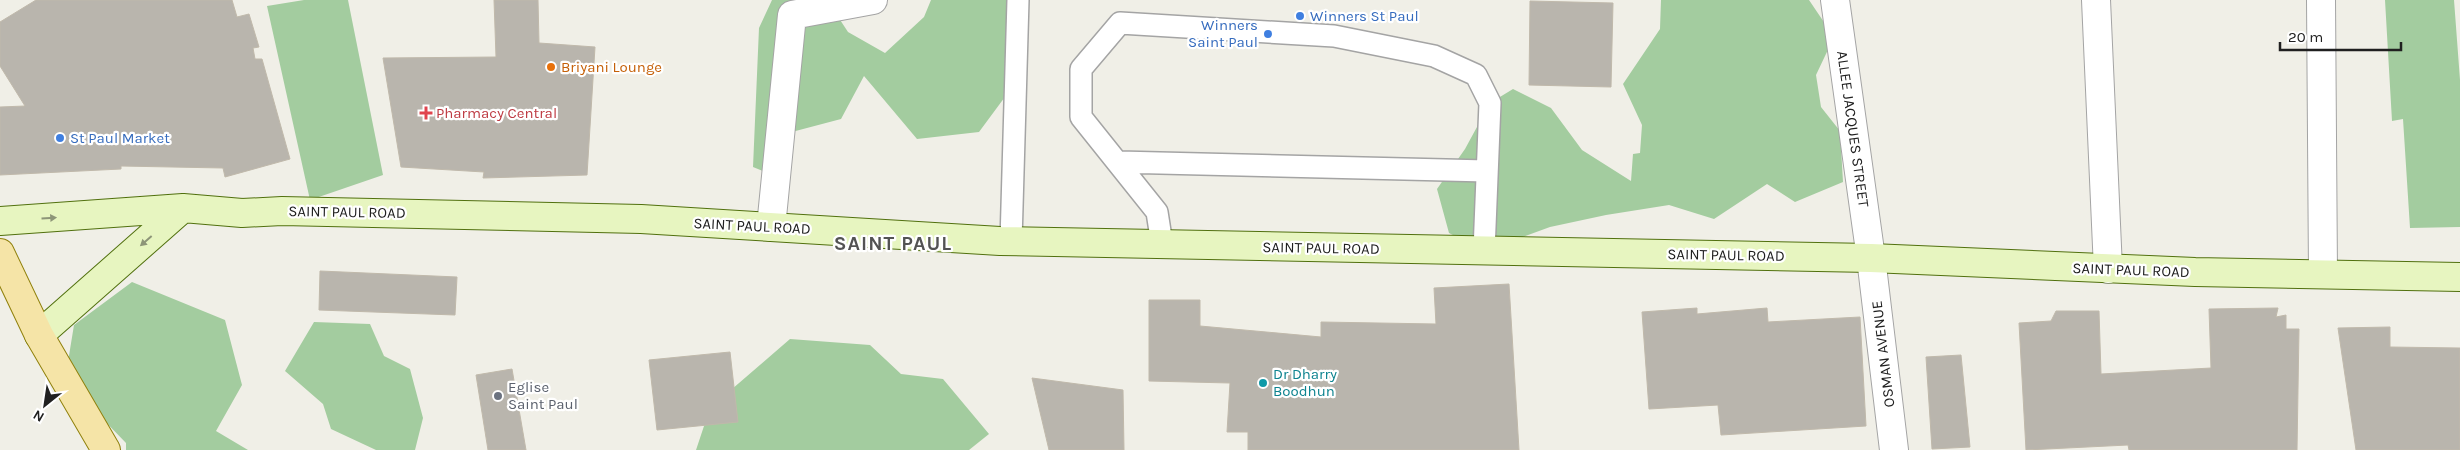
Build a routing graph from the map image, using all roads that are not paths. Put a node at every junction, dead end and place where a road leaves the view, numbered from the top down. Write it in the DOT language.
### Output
graph roads {
  1 [pos="873,0"];
  2 [pos="1018,0"];
  3 [pos="1835,0"];
  4 [pos="2096,0"];
  5 [pos="2321,0"];
  6 [pos="1120,162"];
  7 [pos="1487,171"];
  8 [pos="183,208"];
  9 [pos="0,221"];
  10 [pos="771,227"];
  11 [pos="1011,241"];
  12 [pos="1162,244"];
  13 [pos="1484,251"];
  14 [pos="0,253"];
  15 [pos="1871,258"];
  16 [pos="2108,269"];
  17 [pos="2323,274"];
  18 [pos="2460,277"];
  19 [pos="39,334"];
  20 [pos="106,450"];
  21 [pos="1894,450"];
  1 -- 10 [label="street"];
  2 -- 11 [label="lane"];
  3 -- 15 [label="street, ALLEE JACQUES STREET"];
  4 -- 16 [label="street"];
  5 -- 17 [label="street"];
  6 -- 7 [label="lane"];
  6 -- 7 [label="lane"];
  6 -- 12 [label="lane"];
  7 -- 13 [label="lane"];
  9 -- 8 [label="main road, SAINT PAUL ROAD, one-way"];
  8 -- 10 [label="main road, SAINT PAUL ROAD"];
  8 -- 19 [label="main road, one-way"];
  10 -- 11 [label="main road, SAINT PAUL ROAD"];
  11 -- 12 [label="main road, SAINT PAUL ROAD"];
  12 -- 13 [label="main road, SAINT PAUL ROAD"];
  13 -- 15 [label="main road, SAINT PAUL ROAD"];
  14 -- 19 [label="main road"];
  15 -- 16 [label="main road, SAINT PAUL ROAD"];
  15 -- 21 [label="street, OSMAN AVENUE"];
  16 -- 17 [label="main road, SAINT PAUL ROAD"];
  17 -- 18 [label="main road, SAINT PAUL ROAD"];
  19 -- 20 [label="main road"];
}
